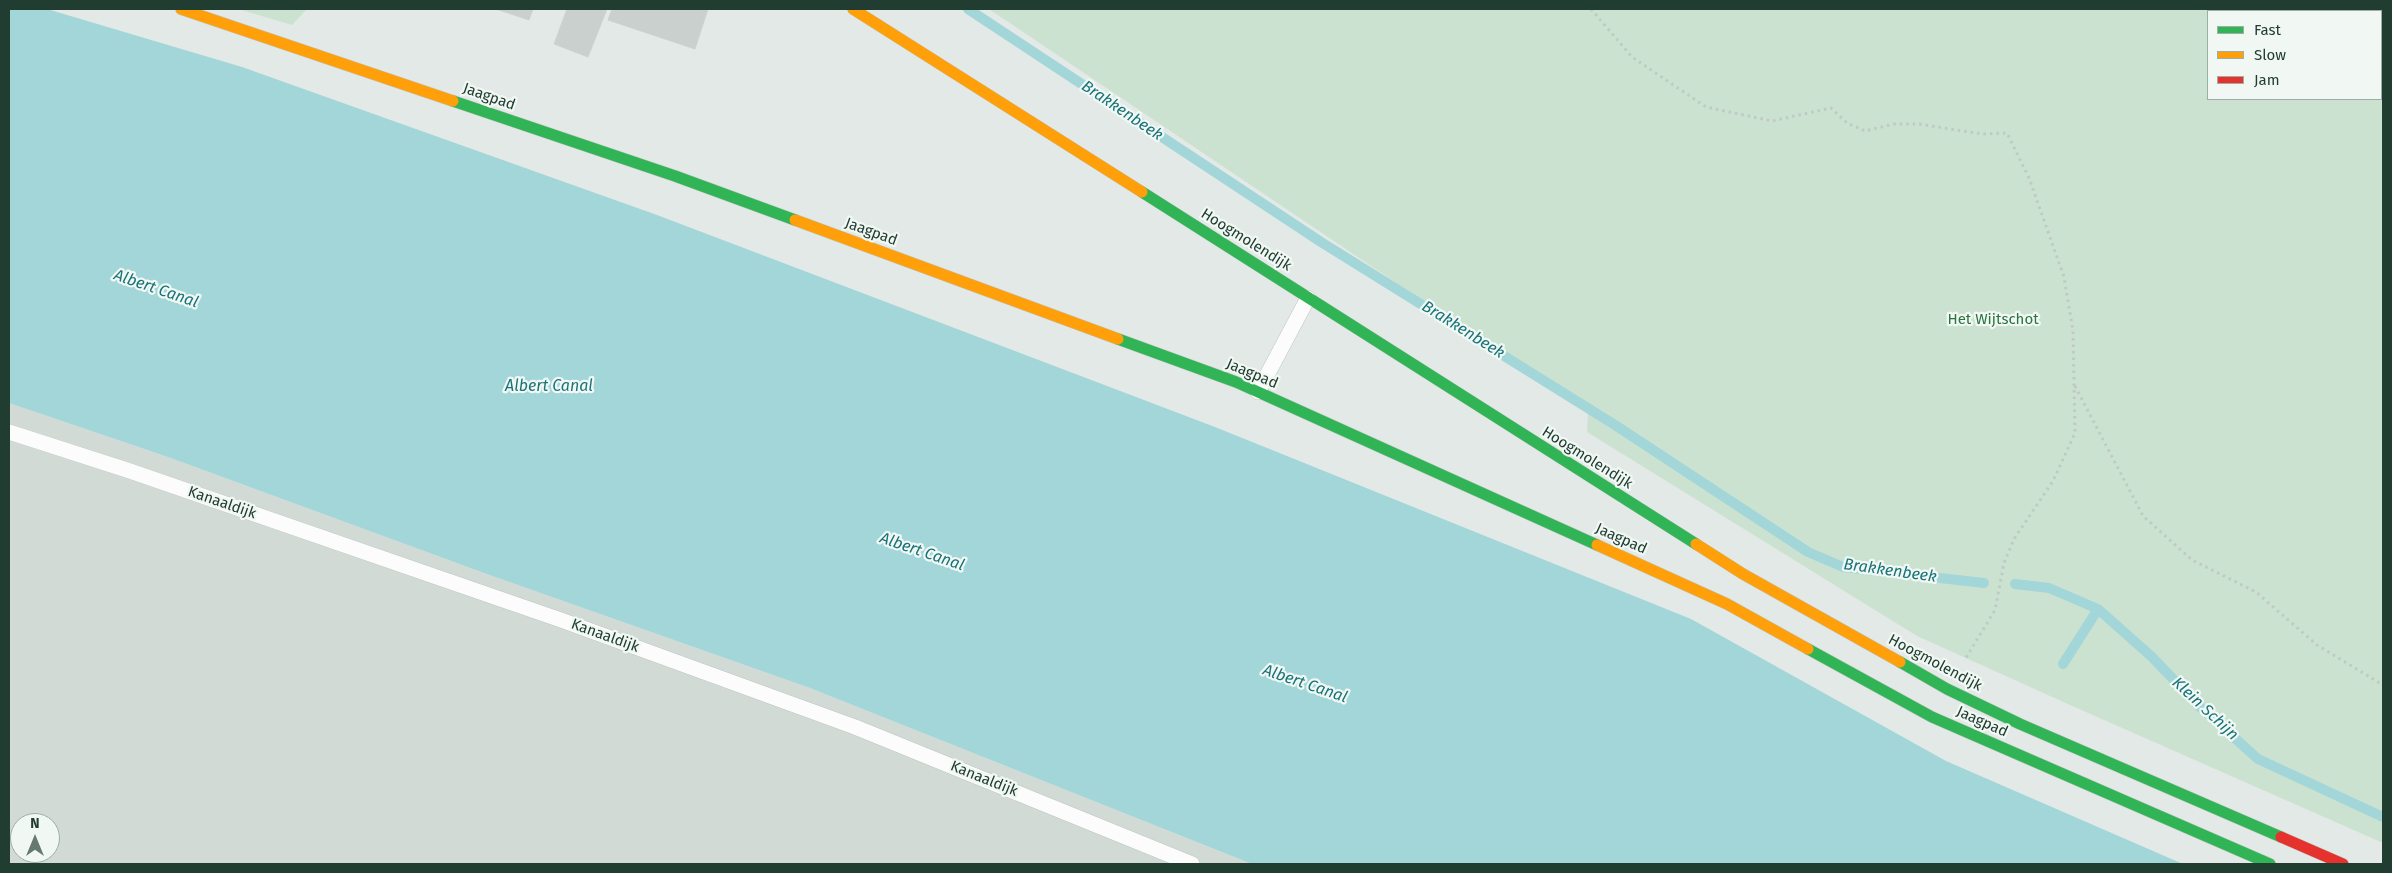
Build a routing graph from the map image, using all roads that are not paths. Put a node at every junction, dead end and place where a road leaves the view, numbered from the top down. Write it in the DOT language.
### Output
graph roads {
  1 [pos="181,9"];
  2 [pos="853,9"];
  3 [pos="1308,298"];
  4 [pos="1258,392"];
  5 [pos="9,432"];
  6 [pos="1192,864"];
  7 [pos="2270,864"];
  8 [pos="2343,864"];
  1 -- 4 [label="street, Jaagpad"];
  2 -- 3 [label="street, Hoogmolendijk"];
  3 -- 4 [label="lane"];
  3 -- 8 [label="street, Hoogmolendijk"];
  4 -- 7 [label="street, Jaagpad"];
  5 -- 6 [label="lane, Kanaaldijk"];
}
